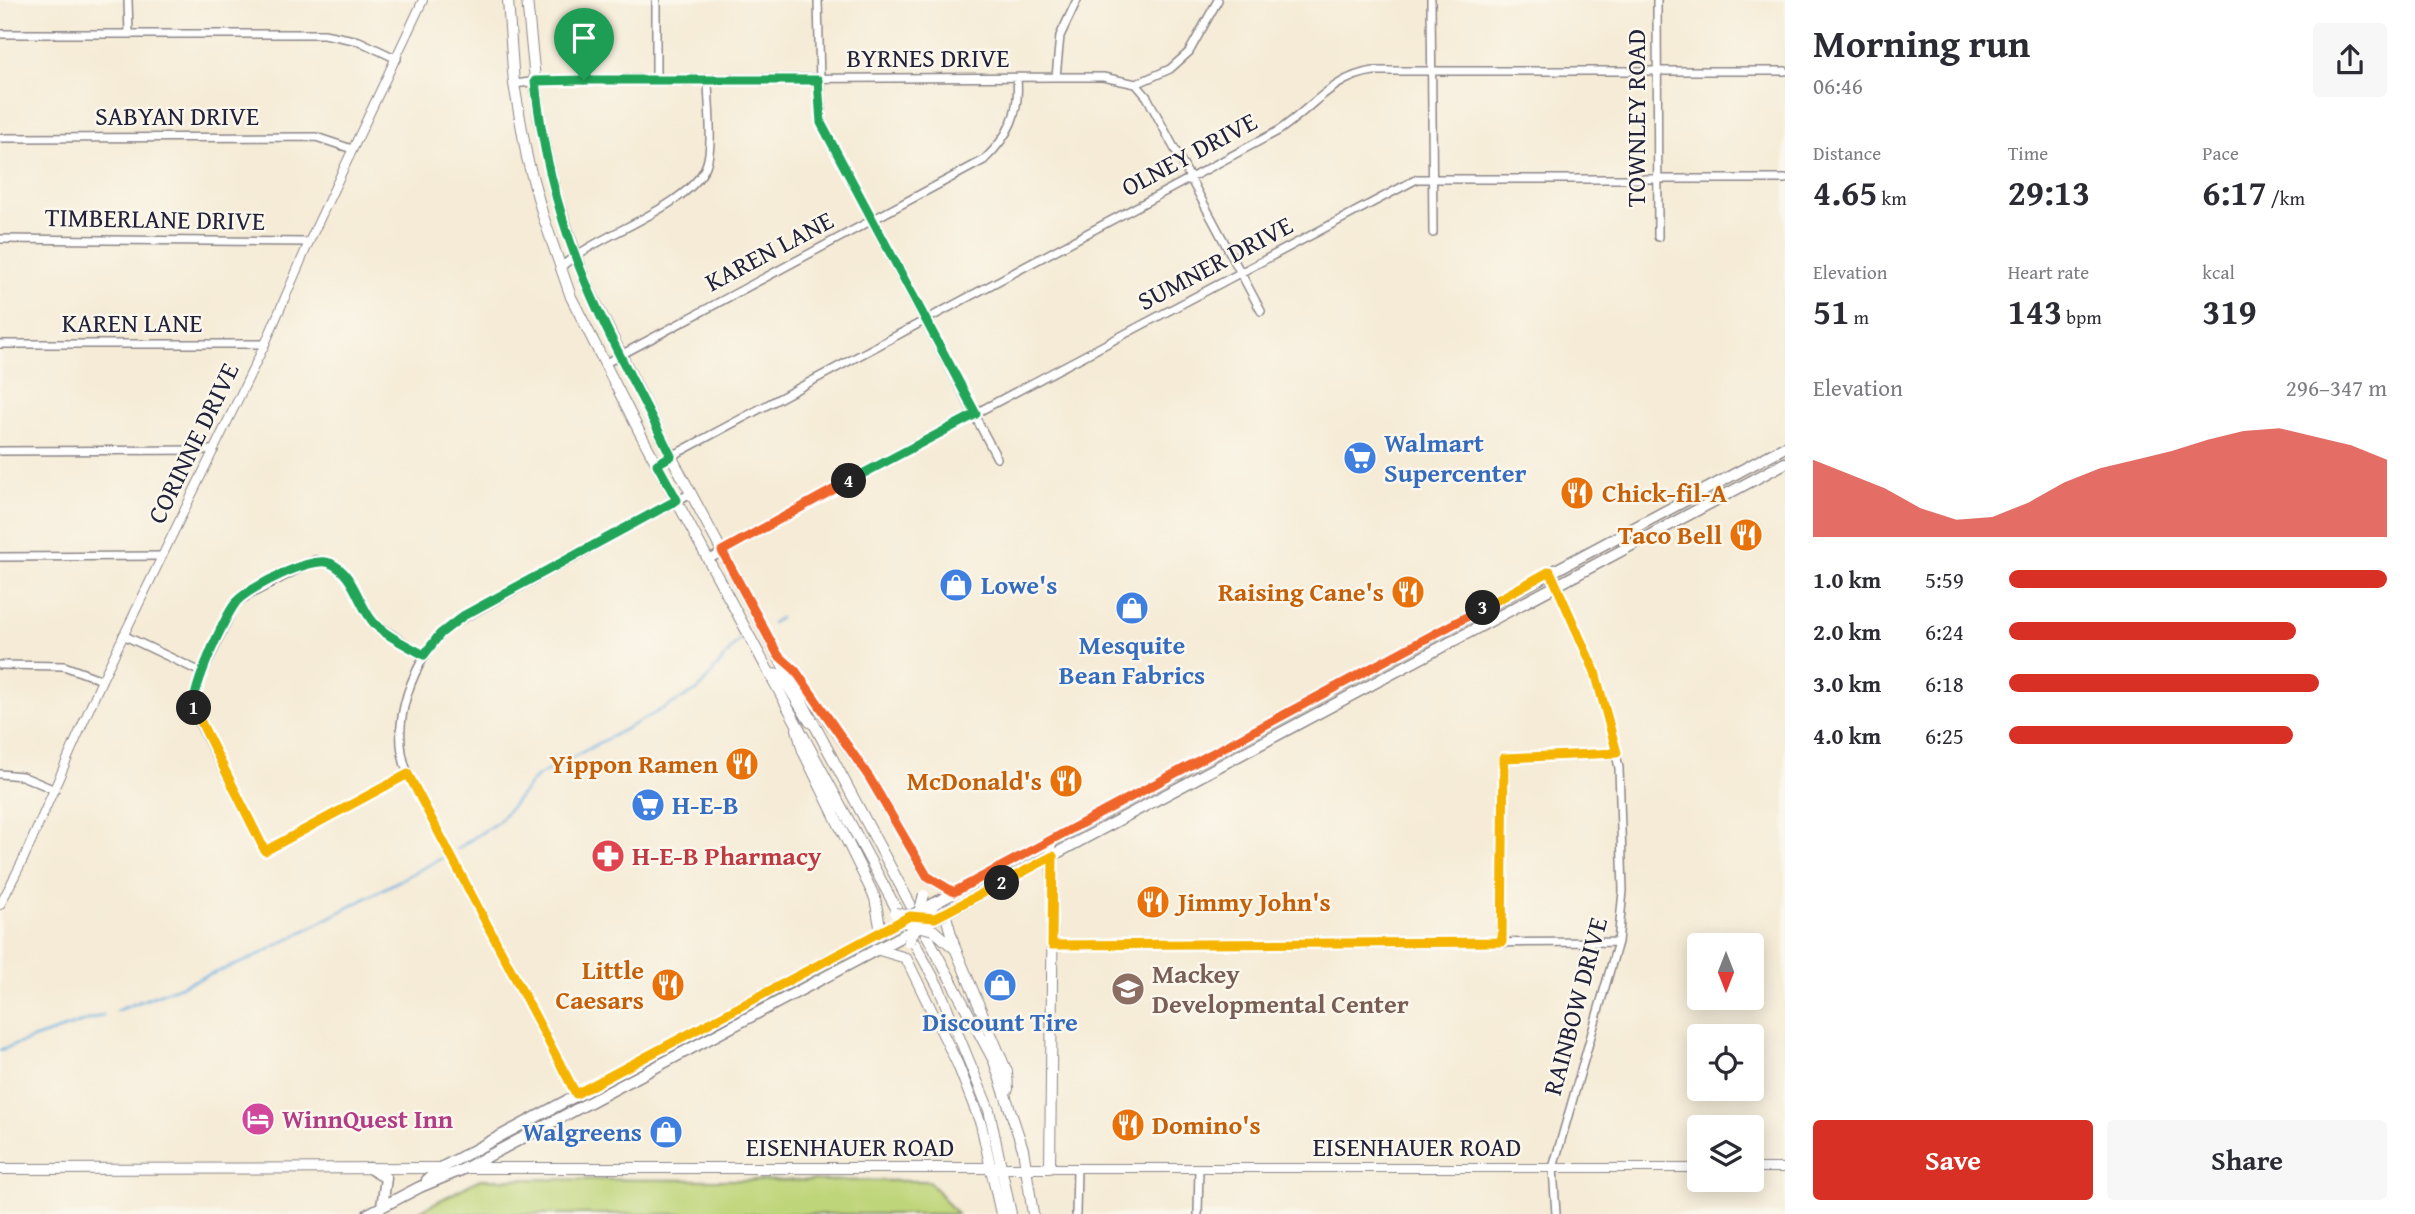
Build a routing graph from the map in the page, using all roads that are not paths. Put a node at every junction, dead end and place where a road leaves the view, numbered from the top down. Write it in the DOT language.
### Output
graph roads {
  1 [pos="128,0"];
  2 [pos="423,0"];
  3 [pos="508,0"];
  4 [pos="527,0"];
  5 [pos="656,0"];
  6 [pos="818,0"];
  7 [pos="1077,0"];
  8 [pos="1218,0"];
  9 [pos="1432,0"];
  10 [pos="1657,0"];
  11 [pos="0,34"];
  12 [pos="129,34"];
  13 [pos="397,59"];
  14 [pos="1432,71"];
  15 [pos="1657,71"];
  16 [pos="1785,71"];
  17 [pos="1056,77"];
  18 [pos="656,79"];
  19 [pos="708,79"];
  20 [pos="1017,79"];
  21 [pos="818,80"];
  22 [pos="535,81"];
  23 [pos="514,84"];
  24 [pos="1136,84"];
  25 [pos="0,138"];
  26 [pos="352,149"];
  27 [pos="1189,177"];
  28 [pos="1433,178"];
  29 [pos="1656,179"];
  30 [pos="1785,179"];
  31 [pos="872,220"];
  32 [pos="1433,233"];
  33 [pos="1658,237"];
  34 [pos="0,239"];
  35 [pos="309,242"];
  36 [pos="576,253"];
  37 [pos="560,268"];
  38 [pos="1241,274"];
  39 [pos="1261,311"];
  40 [pos="924,320"];
  41 [pos="0,344"];
  42 [pos="265,344"];
  43 [pos="619,354"];
  44 [pos="604,364"];
  45 [pos="976,414"];
  46 [pos="1785,447"];
  47 [pos="214,450"];
  48 [pos="0,451"];
  49 [pos="671,456"];
  50 [pos="998,458"];
  51 [pos="1785,463"];
  52 [pos="657,464"];
  53 [pos="691,493"];
  54 [pos="677,500"];
  55 [pos="722,551"];
  56 [pos="161,556"];
  57 [pos="0,557"];
  58 [pos="710,559"];
  59 [pos="1550,571"];
  60 [pos="1557,586"];
  61 [pos="123,635"];
  62 [pos="424,655"];
  63 [pos="778,655"];
  64 [pos="0,665"];
  65 [pos="203,673"];
  66 [pos="771,674"];
  67 [pos="102,680"];
  68 [pos="793,715"];
  69 [pos="820,733"];
  70 [pos="1617,753"];
  71 [pos="0,774"];
  72 [pos="408,774"];
  73 [pos="55,790"];
  74 [pos="1050,841"];
  75 [pos="1053,856"];
  76 [pos="927,876"];
  77 [pos="954,892"];
  78 [pos="875,898"];
  79 [pos="1,899"];
  80 [pos="940,915"];
  81 [pos="914,922"];
  82 [pos="881,932"];
  83 [pos="1502,942"];
  84 [pos="1618,942"];
  85 [pos="1052,945"];
  86 [pos="955,948"];
  87 [pos="876,949"];
  88 [pos="848,950"];
  89 [pos="906,958"];
  90 [pos="804,988"];
  91 [pos="576,1094"];
  92 [pos="1009,1100"];
  93 [pos="369,1168"];
  94 [pos="441,1168"];
  95 [pos="466,1168"];
  96 [pos="990,1168"];
  97 [pos="1004,1168"];
  98 [pos="1027,1168"];
  99 [pos="1050,1168"];
  100 [pos="1077,1168"];
  101 [pos="1199,1168"];
  102 [pos="1553,1168"];
  103 [pos="1687,1168"];
  104 [pos="1764,1168"];
  105 [pos="1785,1168"];
  106 [pos="0,1169"];
  107 [pos="420,1186"];
  108 [pos="382,1207"];
  109 [pos="1554,1211"];
  110 [pos="368,1214"];
  111 [pos="1001,1214"];
  112 [pos="1011,1214"];
  113 [pos="1033,1214"];
  114 [pos="1076,1214"];
  115 [pos="1198,1214"];
  1 -- 12 [label="street"];
  2 -- 13 [label="street, CORINNE DRIVE"];
  3 -- 23 [label="main road"];
  4 -- 22 [label="main road"];
  5 -- 18 [label="street"];
  6 -- 21 [label="street"];
  7 -- 17 [label="street"];
  8 -- 24 [label="street"];
  9 -- 14 [label="street"];
  10 -- 15 [label="street, TOWNLEY ROAD"];
  11 -- 12 [label="street"];
  12 -- 13 [label="street"];
  13 -- 26 [label="street, CORINNE DRIVE"];
  14 -- 15 [label="street, OLNEY DRIVE"];
  14 -- 27 [label="street, OLNEY DRIVE"];
  14 -- 28 [label="street"];
  15 -- 16 [label="street, OLNEY DRIVE"];
  15 -- 29 [label="street, TOWNLEY ROAD"];
  17 -- 20 [label="street, BYRNES DRIVE"];
  17 -- 24 [label="street, BYRNES DRIVE"];
  18 -- 19 [label="street, BYRNES DRIVE"];
  18 -- 22 [label="street, BYRNES DRIVE"];
  19 -- 21 [label="street, BYRNES DRIVE"];
  19 -- 36 [label="street"];
  20 -- 21 [label="street, BYRNES DRIVE"];
  20 -- 31 [label="street, KAREN LANE"];
  21 -- 31 [label="street"];
  22 -- 23 [label="street, BYRNES DRIVE"];
  22 -- 36 [label="main road"];
  23 -- 37 [label="main road"];
  24 -- 27 [label="street"];
  25 -- 26 [label="street, SABYAN DRIVE"];
  26 -- 35 [label="street, CORINNE DRIVE"];
  27 -- 38 [label="street"];
  27 -- 40 [label="street, OLNEY DRIVE"];
  28 -- 29 [label="street, SUMNER DRIVE"];
  28 -- 32 [label="street"];
  28 -- 38 [label="street, SUMNER DRIVE"];
  29 -- 30 [label="street, SUMNER DRIVE"];
  29 -- 33 [label="street, TOWNLEY ROAD"];
  31 -- 40 [label="street"];
  31 -- 43 [label="street, KAREN LANE"];
  34 -- 35 [label="street, TIMBERLANE DRIVE"];
  35 -- 42 [label="street, CORINNE DRIVE"];
  36 -- 37 [label="street"];
  36 -- 43 [label="main road"];
  37 -- 44 [label="main road"];
  38 -- 39 [label="street"];
  38 -- 45 [label="street, SUMNER DRIVE"];
  40 -- 45 [label="street"];
  40 -- 49 [label="street, OLNEY DRIVE"];
  41 -- 42 [label="street, KAREN LANE"];
  42 -- 47 [label="street, CORINNE DRIVE"];
  43 -- 44 [label="street, KAREN LANE"];
  43 -- 49 [label="main road"];
  44 -- 52 [label="main road"];
  45 -- 50 [label="street"];
  45 -- 55 [label="street, SUMNER DRIVE"];
  46 -- 59 [label="main road"];
  47 -- 48 [label="street"];
  47 -- 56 [label="street, CORINNE DRIVE"];
  49 -- 52 [label="street, OLNEY DRIVE"];
  49 -- 53 [label="main road"];
  51 -- 60 [label="main road"];
  52 -- 54 [label="main road"];
  53 -- 54 [label="street"];
  53 -- 55 [label="main road"];
  54 -- 58 [label="main road"];
  54 -- 62 [label="street"];
  55 -- 58 [label="street, SUMNER DRIVE"];
  55 -- 63 [label="main road"];
  56 -- 57 [label="street"];
  56 -- 61 [label="street, CORINNE DRIVE"];
  58 -- 66 [label="main road"];
  59 -- 60 [label="street, RAINBOW DRIVE"];
  59 -- 74 [label="main road"];
  60 -- 70 [label="street, RAINBOW DRIVE"];
  60 -- 75 [label="main road"];
  61 -- 65 [label="street"];
  61 -- 67 [label="street, CORINNE DRIVE"];
  62 -- 65 [label="street"];
  62 -- 72 [label="street"];
  63 -- 69 [label="main road"];
  63 -- 76 [label="main road"];
  64 -- 67 [label="street"];
  65 -- 72 [label="street"];
  66 -- 68 [label="main road"];
  66 -- 69 [label="main road"];
  67 -- 73 [label="street, CORINNE DRIVE"];
  68 -- 78 [label="main road"];
  68 -- 97 [label="main road"];
  69 -- 92 [label="main road"];
  70 -- 83 [label="street"];
  70 -- 84 [label="street, RAINBOW DRIVE"];
  71 -- 73 [label="street"];
  72 -- 91 [label="street"];
  73 -- 79 [label="street, CORINNE DRIVE"];
  74 -- 75 [label="main road"];
  74 -- 77 [label="main road"];
  75 -- 80 [label="main road"];
  75 -- 85 [label="main road"];
  76 -- 77 [label="main road"];
  76 -- 81 [label="main road, bridge"];
  77 -- 81 [label="main road, bridge"];
  78 -- 81 [label="main road, bridge"];
  78 -- 82 [label="main road"];
  80 -- 81 [label="main road, bridge"];
  80 -- 86 [label="main road"];
  81 -- 82 [label="main road, bridge"];
  81 -- 86 [label="main road, bridge"];
  81 -- 87 [label="main road"];
  81 -- 89 [label="main road, bridge"];
  82 -- 88 [label="main road"];
  83 -- 84 [label="street"];
  83 -- 85 [label="street"];
  84 -- 102 [label="street, RAINBOW DRIVE"];
  85 -- 99 [label="main road"];
  86 -- 92 [label="main road"];
  87 -- 89 [label="main road"];
  87 -- 90 [label="main road"];
  88 -- 90 [label="main road"];
  88 -- 91 [label="main road"];
  89 -- 96 [label="main road"];
  90 -- 95 [label="main road"];
  91 -- 94 [label="main road"];
  92 -- 98 [label="main road"];
  93 -- 94 [label="main road, EISENHAUER ROAD"];
  93 -- 106 [label="main road, EISENHAUER ROAD"];
  93 -- 108 [label="main road"];
  94 -- 95 [label="main road, EISENHAUER ROAD"];
  94 -- 107 [label="main road"];
  95 -- 96 [label="main road, EISENHAUER ROAD"];
  95 -- 107 [label="main road"];
  96 -- 97 [label="main road, EISENHAUER ROAD"];
  96 -- 111 [label="main road"];
  97 -- 98 [label="main road, EISENHAUER ROAD"];
  97 -- 112 [label="main road"];
  98 -- 99 [label="main road, EISENHAUER ROAD"];
  98 -- 113 [label="main road"];
  99 -- 100 [label="street, EISENHAUER ROAD"];
  100 -- 101 [label="street, EISENHAUER ROAD"];
  100 -- 114 [label="street"];
  101 -- 102 [label="street, EISENHAUER ROAD"];
  101 -- 115 [label="street"];
  102 -- 103 [label="street, EISENHAUER ROAD"];
  102 -- 109 [label="street, RAINBOW DRIVE"];
  104 -- 105 [label="street"];
  107 -- 108 [label="main road"];
  108 -- 110 [label="main road"];
}
